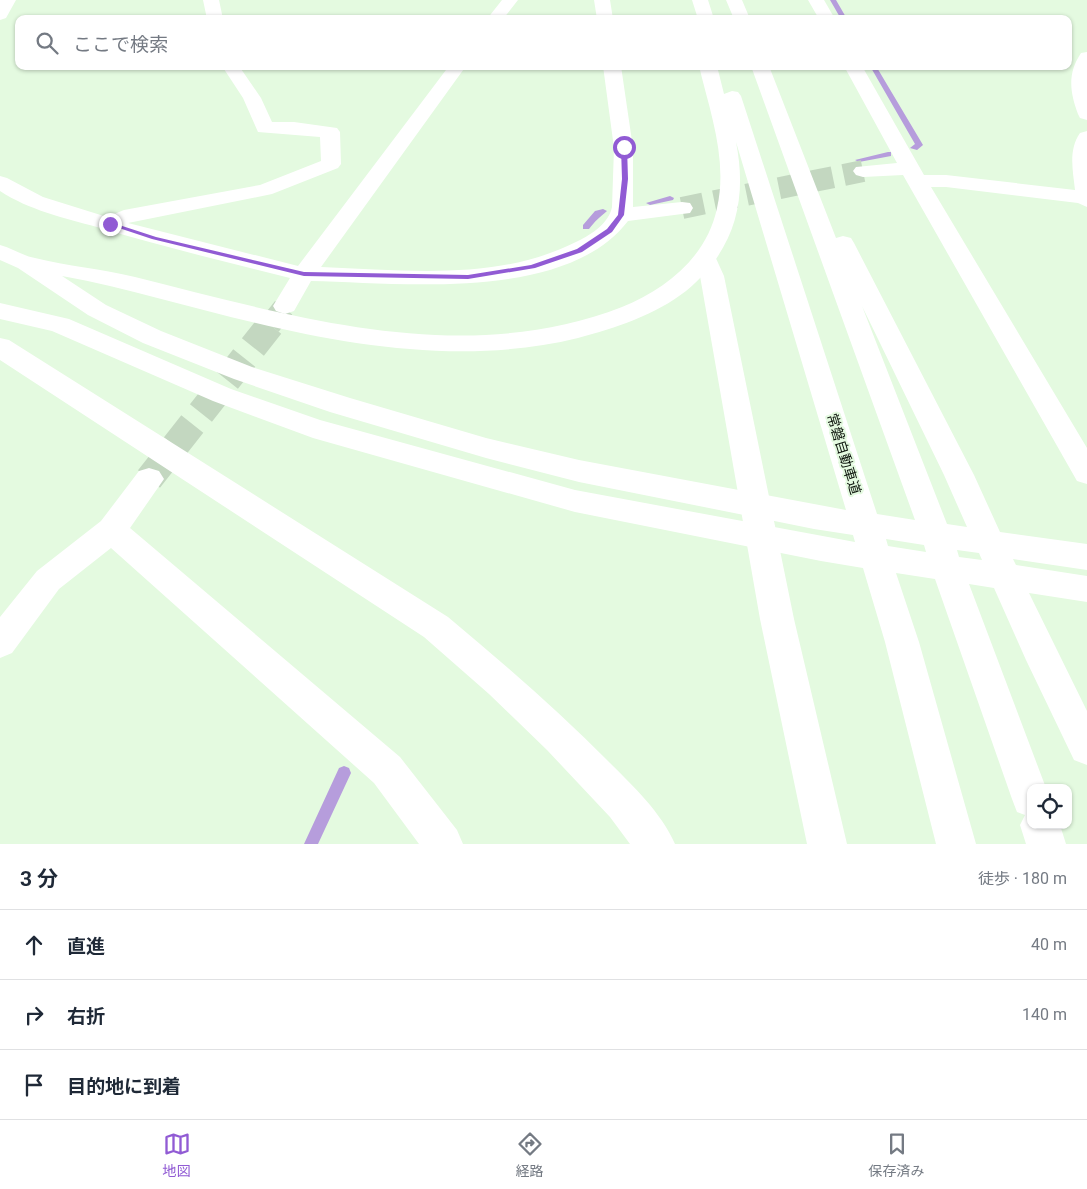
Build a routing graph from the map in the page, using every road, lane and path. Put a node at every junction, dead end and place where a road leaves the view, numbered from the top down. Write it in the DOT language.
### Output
graph roads {
  1 [pos="8,0"];
  2 [pos="211,0"];
  3 [pos="510,0"];
  4 [pos="602,0"];
  5 [pos="693,0"];
  6 [pos="700,0"];
  7 [pos="734,0"];
  8 [pos="816,0"];
  9 [pos="0,15"];
  10 [pos="213,15"];
  11 [pos="498,15"];
  12 [pos="604,15"];
  13 [pos="697,15"];
  14 [pos="705,15"];
  15 [pos="740,15"];
  16 [pos="825,15"];
  17 [pos="1087,57"];
  18 [pos="233,70"];
  19 [pos="455,70"];
  20 [pos="613,70"];
  21 [pos="709,70"];
  22 [pos="723,70"];
  23 [pos="762,70"];
  24 [pos="856,70"];
  25 [pos="777,109"];
  26 [pos="1087,114"];
  27 [pos="1087,137"];
  28 [pos="863,171"];
  29 [pos="914,174"];
  30 [pos="0,182"];
  31 [pos="1086,199"];
  32 [pos="682,208"];
  33 [pos="621,215"];
  34 [pos="110,224"];
  35 [pos="0,252"];
  36 [pos="706,259"];
  37 [pos="26,263"];
  38 [pos="304,274"];
  39 [pos="285,306"];
  40 [pos="0,311"];
  41 [pos="0,346"];
  42 [pos="1087,473"];
  43 [pos="149,479"];
  44 [pos="112,530"];
  45 [pos="1087,557"];
  46 [pos="1087,589"];
  47 [pos="0,643"];
  48 [pos="1087,748"];
  49 [pos="1027,789"];
  50 [pos="1041,829"];
  51 [pos="443,844"];
  52 [pos="655,844"];
  53 [pos="827,844"];
  54 [pos="956,844"];
  55 [pos="1046,844"];
  1 -- 9 [label="main road"];
  2 -- 10 [label="main road"];
  3 -- 11 [label="main road"];
  4 -- 12 [label="main road"];
  5 -- 13 [label="main road"];
  6 -- 14 [label="main road"];
  7 -- 15 [label="main road"];
  8 -- 16 [label="main road"];
  17 -- 26 [label="main road"];
  18 -- 34 [label="main road"];
  19 -- 38 [label="main road"];
  20 -- 33 [label="main road"];
  21 -- 36 [label="main road"];
  22 -- 54 [label="main road, 常磐自動車道"];
  23 -- 25 [label="main road"];
  24 -- 29 [label="main road"];
  25 -- 48 [label="main road"];
  25 -- 49 [label="main road"];
  27 -- 31 [label="main road"];
  28 -- 29 [label="main road"];
  29 -- 31 [label="main road"];
  29 -- 42 [label="main road"];
  30 -- 34 [label="main road"];
  32 -- 33 [label="main road"];
  33 -- 38 [label="main road"];
  34 -- 38 [label="main road"];
  35 -- 37 [label="main road"];
  36 -- 37 [label="main road"];
  36 -- 53 [label="main road"];
  37 -- 45 [label="main road"];
  38 -- 39 [label="main road"];
  40 -- 46 [label="main road"];
  41 -- 52 [label="main road"];
  43 -- 44 [label="main road"];
  44 -- 47 [label="main road"];
  44 -- 51 [label="main road"];
  50 -- 55 [label="main road"];
}
